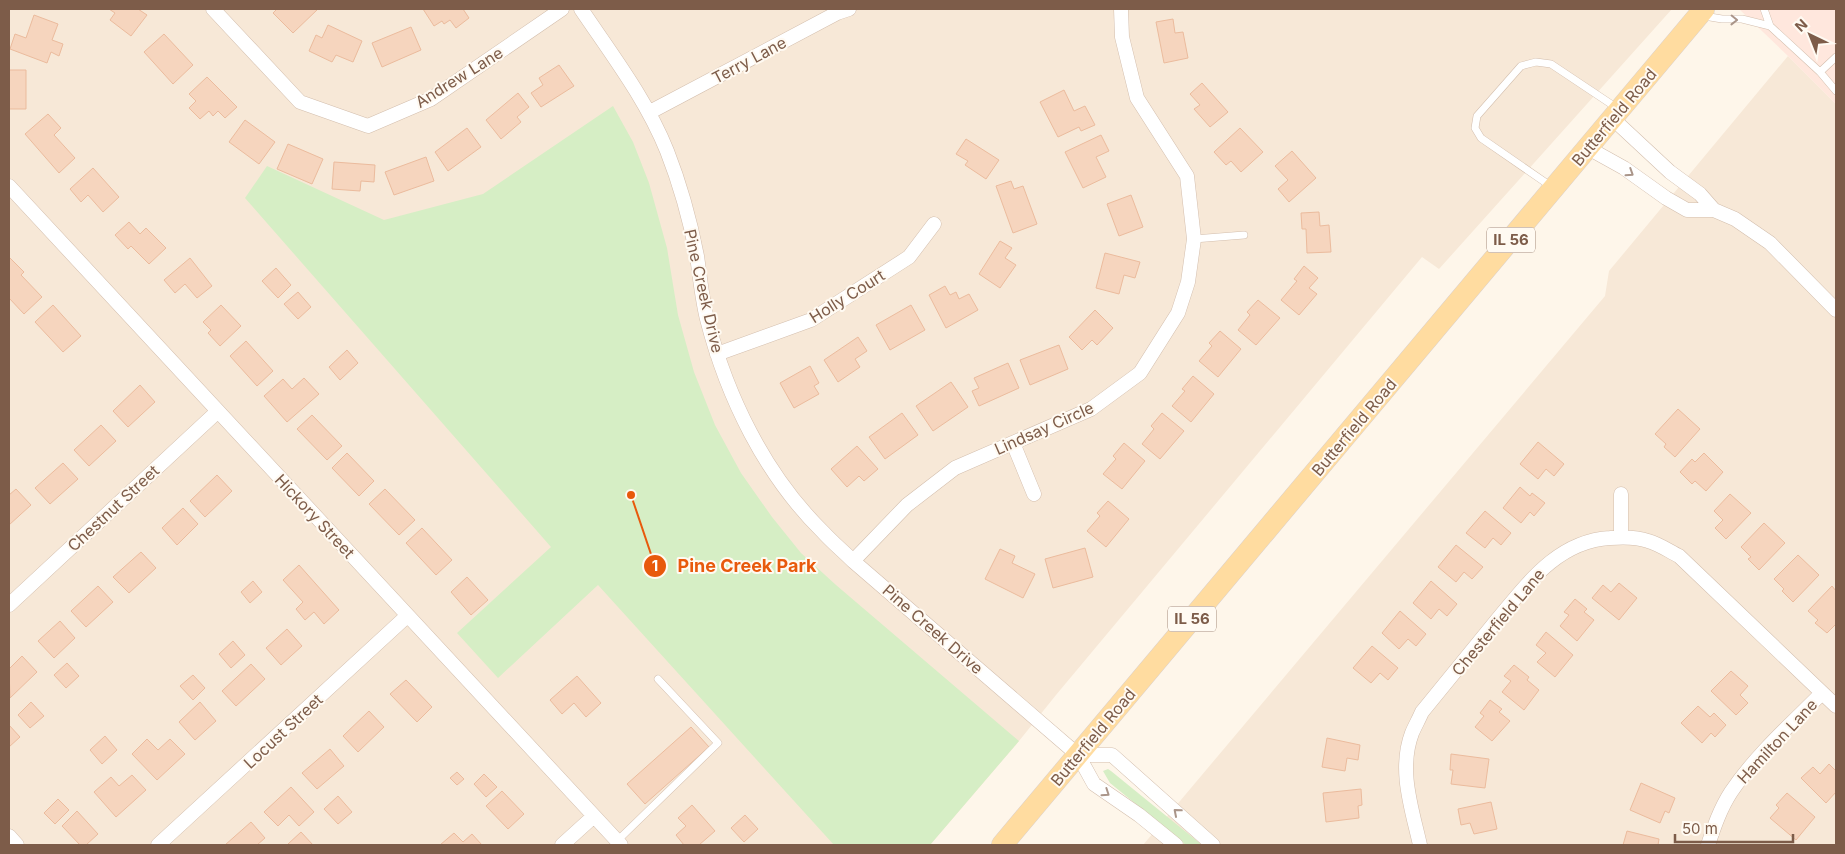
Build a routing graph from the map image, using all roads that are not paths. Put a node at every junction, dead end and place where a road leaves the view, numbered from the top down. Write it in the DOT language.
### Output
graph roads {
  1 [pos="213,9"];
  2 [pos="562,9"];
  3 [pos="582,9"];
  4 [pos="1120,9"];
  5 [pos="1764,9"];
  6 [pos="841,10"];
  7 [pos="1701,12"];
  8 [pos="1770,26"];
  9 [pos="1836,57"];
  10 [pos="1820,72"];
  11 [pos="1836,91"];
  12 [pos="650,112"];
  13 [pos="1616,114"];
  14 [pos="1588,148"];
  15 [pos="9,186"];
  16 [pos="1554,189"];
  17 [pos="1714,210"];
  18 [pos="934,224"];
  19 [pos="1244,235"];
  20 [pos="1194,239"];
  21 [pos="1836,310"];
  22 [pos="717,354"];
  23 [pos="218,411"];
  24 [pos="1013,443"];
  25 [pos="1034,494"];
  26 [pos="1621,494"];
  27 [pos="1621,537"];
  28 [pos="853,561"];
  29 [pos="9,605"];
  30 [pos="407,616"];
  31 [pos="658,679"];
  32 [pos="1822,692"];
  33 [pos="1836,706"];
  34 [pos="1078,754"];
  35 [pos="594,816"];
  36 [pos="9,836"];
  37 [pos="619,843"];
  38 [pos="17,845"];
  39 [pos="158,845"];
  40 [pos="562,845"];
  41 [pos="1002,845"];
  42 [pos="1176,845"];
  43 [pos="1213,845"];
  44 [pos="1420,845"];
  45 [pos="1708,845"];
  1 -- 2 [label="street, Andrew Lane"];
  3 -- 12 [label="street, Pine Creek Drive"];
  4 -- 20 [label="street, Lindsay Circle"];
  5 -- 8 [label="lane"];
  6 -- 12 [label="street, Terry Lane"];
  7 -- 8 [label="lane, one-way"];
  7 -- 13 [label="main road, Butterfield Road / IL 56"];
  8 -- 10 [label="lane"];
  9 -- 10 [label="lane"];
  10 -- 11 [label="lane"];
  12 -- 22 [label="street, Pine Creek Drive"];
  13 -- 14 [label="main road, Butterfield Road / IL 56"];
  13 -- 16 [label="lane"];
  13 -- 17 [label="street"];
  14 -- 16 [label="main road, Butterfield Road / IL 56"];
  14 -- 17 [label="street, one-way"];
  15 -- 23 [label="street, Hickory Street"];
  16 -- 34 [label="main road, Butterfield Road / IL 56"];
  17 -- 21 [label="street"];
  18 -- 22 [label="street, Holly Court"];
  19 -- 20 [label="lane"];
  20 -- 24 [label="street, Lindsay Circle"];
  22 -- 28 [label="street, Pine Creek Drive"];
  23 -- 29 [label="street, Chestnut Street"];
  23 -- 30 [label="street, Hickory Street"];
  24 -- 25 [label="street"];
  24 -- 28 [label="street, Lindsay Circle"];
  26 -- 27 [label="street"];
  27 -- 32 [label="street, Chesterfield Lane"];
  27 -- 44 [label="street, Chesterfield Lane"];
  28 -- 34 [label="street, Pine Creek Drive"];
  30 -- 35 [label="street, Hickory Street"];
  30 -- 39 [label="street, Locust Street"];
  31 -- 37 [label="lane"];
  32 -- 33 [label="street, Chesterfield Lane"];
  32 -- 45 [label="street, Hamilton Lane"];
  34 -- 41 [label="main road, Butterfield Road / IL 56"];
  34 -- 42 [label="street, Pine Creek Drive, one-way"];
  43 -- 34 [label="street, one-way"];
  35 -- 37 [label="street, Hickory Street"];
  35 -- 40 [label="street"];
  36 -- 38 [label="street"];
}
